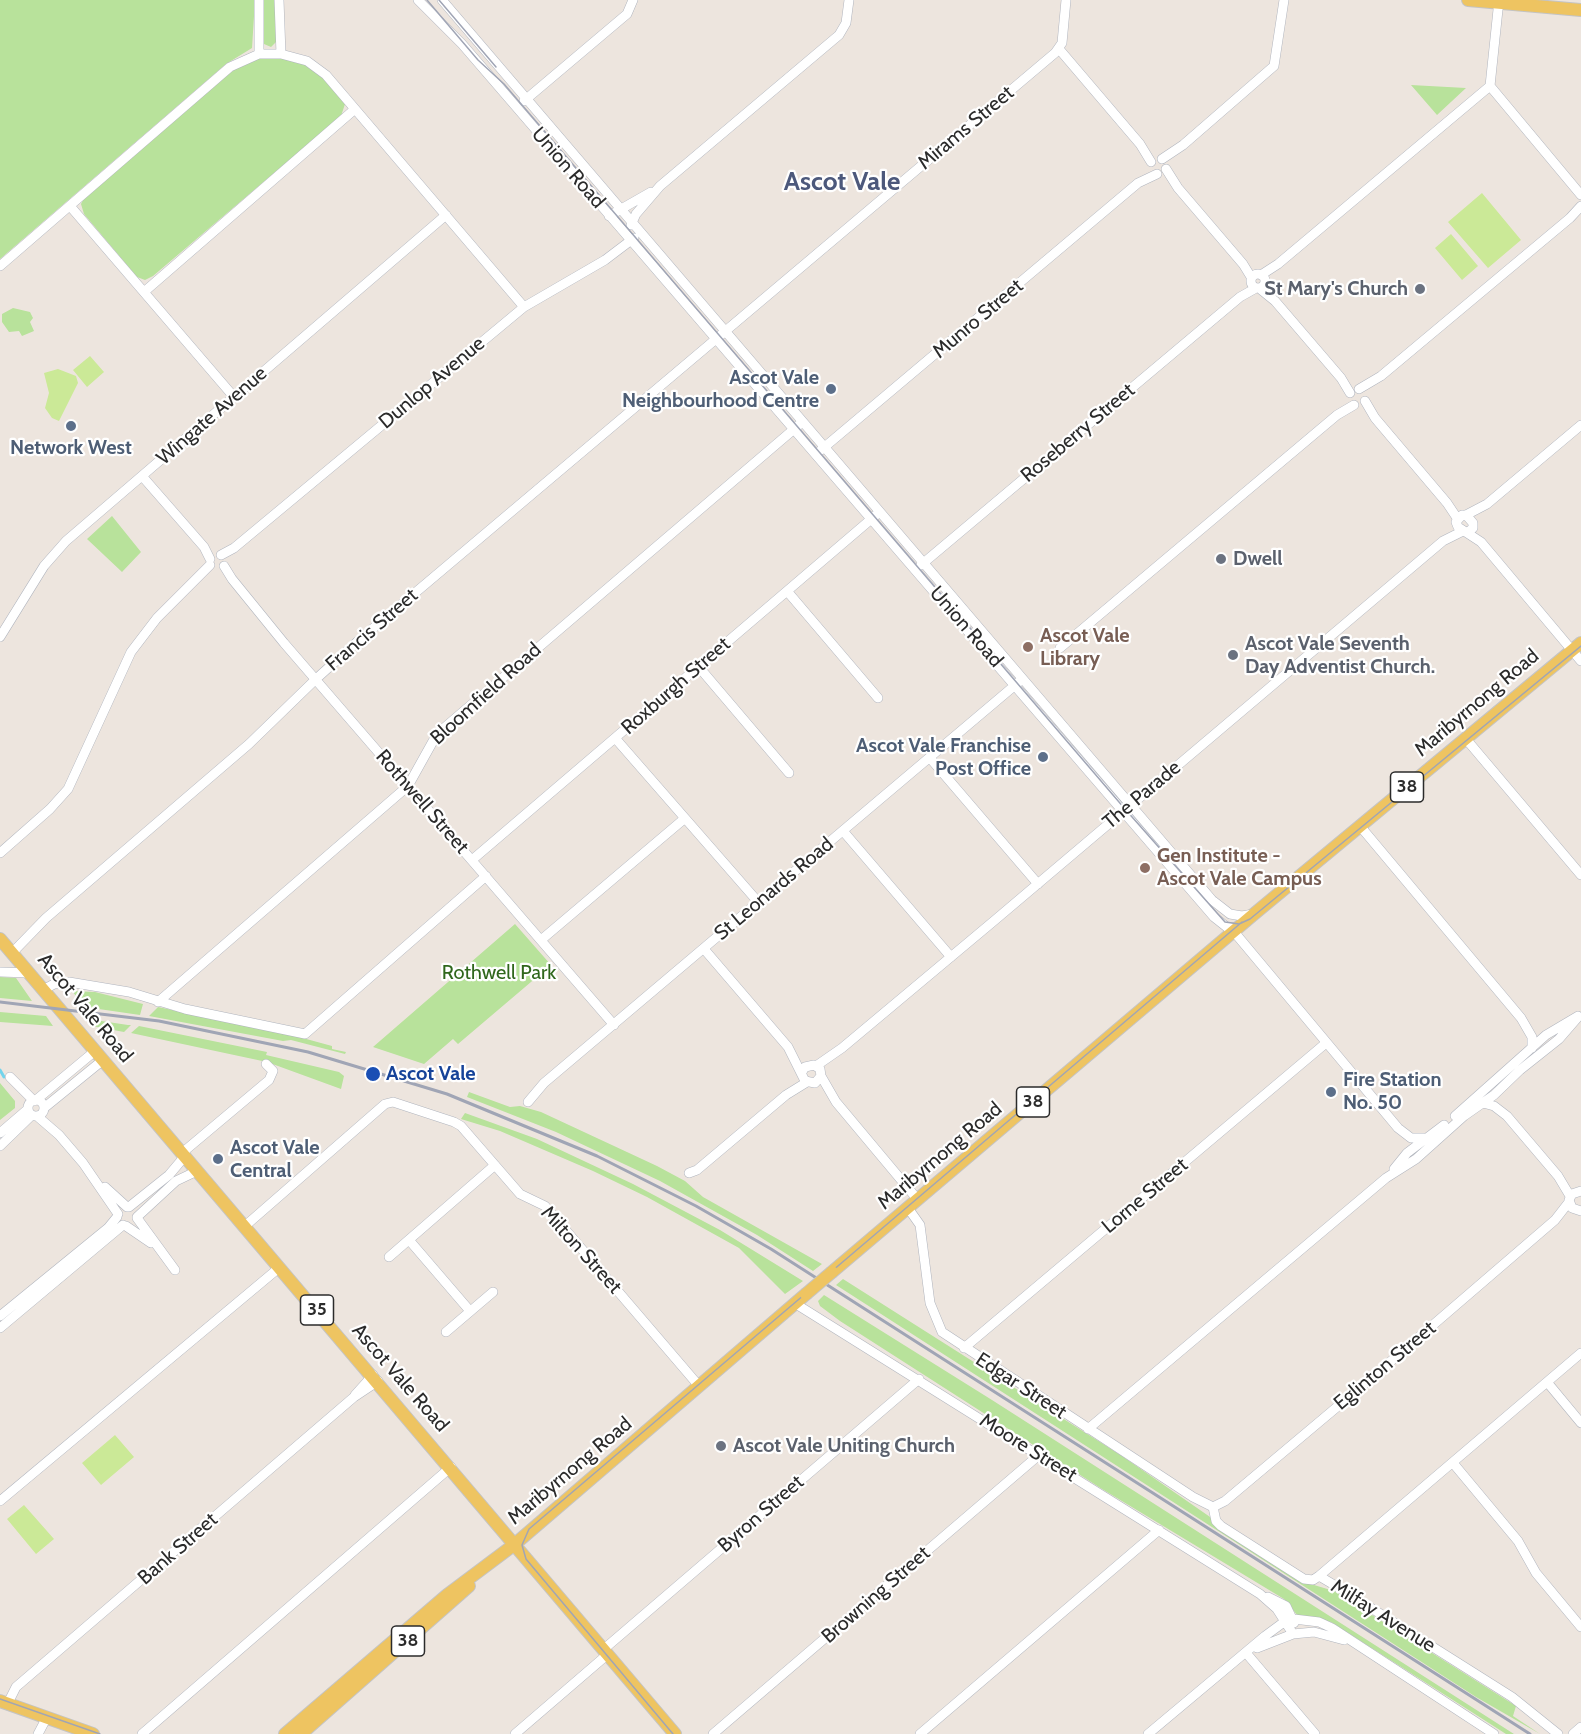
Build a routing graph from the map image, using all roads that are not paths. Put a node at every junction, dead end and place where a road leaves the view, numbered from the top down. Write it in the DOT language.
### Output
graph roads {
  1 [pos="259,0"];
  2 [pos="279,0"];
  3 [pos="418,0"];
  4 [pos="442,0"];
  5 [pos="633,0"];
  6 [pos="849,0"];
  7 [pos="1066,0"];
  8 [pos="1284,0"];
  9 [pos="1468,0"];
  10 [pos="1499,1"];
  11 [pos="1581,10"];
  12 [pos="472,35"];
  13 [pos="462,44"];
  14 [pos="1059,49"];
  15 [pos="259,54"];
  16 [pos="281,54"];
  17 [pos="1490,86"];
  18 [pos="527,99"];
  19 [pos="516,108"];
  20 [pos="355,109"];
  21 [pos="1159,166"];
  22 [pos="660,186"];
  23 [pos="1578,187"];
  24 [pos="1581,195"];
  25 [pos="70,206"];
  26 [pos="1581,206"];
  27 [pos="619,208"];
  28 [pos="1581,212"];
  29 [pos="446,215"];
  30 [pos="609,216"];
  31 [pos="1570,218"];
  32 [pos="633,224"];
  33 [pos="623,232"];
  34 [pos="640,232"];
  35 [pos="630,240"];
  36 [pos="0,266"];
  37 [pos="1258,281"];
  38 [pos="144,292"];
  39 [pos="524,307"];
  40 [pos="725,331"];
  41 [pos="717,338"];
  42 [pos="234,397"];
  43 [pos="1357,397"];
  44 [pos="798,425"];
  45 [pos="1581,425"];
  46 [pos="820,450"];
  47 [pos="142,476"];
  48 [pos="1487,504"];
  49 [pos="876,515"];
  50 [pos="1460,518"];
  51 [pos="1469,528"];
  52 [pos="1443,542"];
  53 [pos="217,562"];
  54 [pos="920,566"];
  55 [pos="787,591"];
  56 [pos="0,637"];
  57 [pos="1577,646"];
  58 [pos="1060,648"];
  59 [pos="1581,661"];
  60 [pos="698,666"];
  61 [pos="316,679"];
  62 [pos="1019,682"];
  63 [pos="878,698"];
  64 [pos="615,738"];
  65 [pos="1466,739"];
  66 [pos="930,758"];
  67 [pos="789,773"];
  68 [pos="408,786"];
  69 [pos="1127,808"];
  70 [pos="684,819"];
  71 [pos="1360,826"];
  72 [pos="843,831"];
  73 [pos="0,853"];
  74 [pos="472,860"];
  75 [pos="1581,875"];
  76 [pos="486,876"];
  77 [pos="1038,884"];
  78 [pos="1212,900"];
  79 [pos="759,903"];
  80 [pos="1258,911"];
  81 [pos="1216,918"];
  82 [pos="1231,928"];
  83 [pos="541,940"];
  84 [pos="1222,942"];
  85 [pos="6,946"];
  86 [pos="704,949"];
  87 [pos="951,957"];
  88 [pos="0,972"];
  89 [pos="29,973"];
  90 [pos="43,990"];
  91 [pos="158,1002"];
  92 [pos="1579,1015"];
  93 [pos="1521,1018"];
  94 [pos="614,1025"];
  95 [pos="1547,1033"];
  96 [pos="1556,1042"];
  97 [pos="1326,1043"];
  98 [pos="1534,1044"];
  99 [pos="788,1047"];
  100 [pos="1546,1050"];
  101 [pos="99,1055"];
  102 [pos="266,1064"];
  103 [pos="817,1070"];
  104 [pos="10,1077"];
  105 [pos="806,1078"];
  106 [pos="1489,1085"];
  107 [pos="1503,1086"];
  108 [pos="528,1102"];
  109 [pos="836,1102"];
  110 [pos="1487,1102"];
  111 [pos="36,1108"];
  112 [pos="1507,1116"];
  113 [pos="1393,1122"];
  114 [pos="0,1133"];
  115 [pos="1419,1140"];
  116 [pos="0,1146"];
  117 [pos="1428,1149"];
  118 [pos="1406,1152"];
  119 [pos="184,1155"];
  120 [pos="1418,1157"];
  121 [pos="495,1164"];
  122 [pos="197,1171"];
  123 [pos="689,1173"];
  124 [pos="1386,1178"];
  125 [pos="96,1180"];
  126 [pos="918,1200"];
  127 [pos="1575,1200"];
  128 [pos="128,1207"];
  129 [pos="908,1208"];
  130 [pos="137,1217"];
  131 [pos="121,1221"];
  132 [pos="245,1226"];
  133 [pos="409,1240"];
  134 [pos="158,1247"];
  135 [pos="389,1257"];
  136 [pos="280,1267"];
  137 [pos="175,1269"];
  138 [pos="493,1292"];
  139 [pos="796,1304"];
  140 [pos="470,1311"];
  141 [pos="1,1322"];
  142 [pos="446,1332"];
  143 [pos="964,1348"];
  144 [pos="1581,1353"];
  145 [pos="375,1378"];
  146 [pos="919,1379"];
  147 [pos="1547,1382"];
  148 [pos="699,1386"];
  149 [pos="1581,1423"];
  150 [pos="1088,1430"];
  151 [pos="1039,1455"];
  152 [pos="1453,1463"];
  153 [pos="451,1467"];
  154 [pos="0,1501"];
  155 [pos="1213,1507"];
  156 [pos="1159,1530"];
  157 [pos="515,1544"];
  158 [pos="492,1562"];
  159 [pos="1319,1576"];
  160 [pos="1260,1594"];
  161 [pos="1294,1619"];
  162 [pos="1284,1622"];
  163 [pos="1581,1627"];
  164 [pos="1293,1634"];
  165 [pos="1352,1643"];
  166 [pos="606,1652"];
  167 [pos="1249,1652"];
  168 [pos="4,1702"];
  169 [pos="47,1718"];
  170 [pos="1581,1727"];
  171 [pos="38,1734"];
  172 [pos="93,1734"];
  173 [pos="142,1734"];
  174 [pos="285,1734"];
  175 [pos="301,1734"];
  176 [pos="515,1734"];
  177 [pos="675,1734"];
  178 [pos="713,1734"];
  179 [pos="920,1734"];
  180 [pos="1148,1734"];
  181 [pos="1315,1734"];
  182 [pos="1493,1734"];
  183 [pos="1558,1734"];
  184 [pos="1573,1734"];
  1 -- 15 [label="street"];
  2 -- 16 [label="street"];
  3 -- 13 [label="street, Union Road"];
  4 -- 12 [label="street, Union Road"];
  5 -- 18 [label="street"];
  6 -- 22 [label="street"];
  7 -- 14 [label="street"];
  8 -- 21 [label="street, Munro Street"];
  9 -- 10 [label="main road"];
  10 -- 11 [label="main road"];
  10 -- 17 [label="street"];
  12 -- 13 [label="street"];
  12 -- 18 [label="street, Union Road"];
  13 -- 19 [label="street, Union Road"];
  14 -- 21 [label="street"];
  14 -- 40 [label="street, Mirams Street"];
  15 -- 16 [label="street"];
  15 -- 25 [label="street"];
  16 -- 20 [label="street"];
  17 -- 23 [label="street"];
  17 -- 37 [label="street, Roseberry Street"];
  18 -- 19 [label="street"];
  18 -- 27 [label="street, Union Road"];
  19 -- 30 [label="street, Union Road"];
  20 -- 29 [label="street"];
  20 -- 38 [label="street"];
  21 -- 37 [label="street"];
  21 -- 46 [label="street, Munro Street"];
  22 -- 27 [label="street"];
  22 -- 32 [label="street"];
  23 -- 24 [label="street"];
  25 -- 36 [label="street"];
  25 -- 38 [label="street"];
  26 -- 31 [label="street"];
  27 -- 30 [label="street"];
  27 -- 32 [label="street, Union Road"];
  28 -- 31 [label="street"];
  29 -- 39 [label="street"];
  29 -- 42 [label="street, Wingate Avenue"];
  30 -- 33 [label="street, Union Road"];
  31 -- 43 [label="street"];
  32 -- 33 [label="street"];
  32 -- 34 [label="street, Union Road"];
  33 -- 35 [label="street, Union Road"];
  34 -- 35 [label="street, Dunlop Avenue"];
  34 -- 40 [label="street, Union Road"];
  35 -- 39 [label="street, Dunlop Avenue"];
  35 -- 41 [label="street, Union Road"];
  37 -- 43 [label="street"];
  37 -- 54 [label="street, Roseberry Street"];
  38 -- 42 [label="street"];
  39 -- 53 [label="street, Dunlop Avenue"];
  40 -- 41 [label="street"];
  40 -- 44 [label="street, Union Road"];
  41 -- 44 [label="street, Union Road"];
  41 -- 61 [label="street, Francis Street"];
  42 -- 47 [label="street, Wingate Avenue"];
  43 -- 50 [label="street"];
  43 -- 58 [label="street"];
  44 -- 46 [label="street, Union Road"];
  44 -- 68 [label="street, Bloomfield Road"];
  45 -- 48 [label="street, The Parade"];
  46 -- 49 [label="street, Union Road"];
  47 -- 53 [label="street, Rothwell Street"];
  47 -- 56 [label="street, Wingate Avenue"];
  48 -- 50 [label="street, The Parade"];
  48 -- 51 [label="street, The Parade"];
  49 -- 54 [label="street, Union Road"];
  49 -- 55 [label="street, Roxburgh Street"];
  50 -- 51 [label="street"];
  50 -- 51 [label="street"];
  50 -- 52 [label="street, The Parade"];
  51 -- 52 [label="street, The Parade"];
  51 -- 57 [label="street"];
  52 -- 69 [label="street, The Parade"];
  53 -- 61 [label="street, Rothwell Street"];
  53 -- 73 [label="street, Dunlop Avenue"];
  54 -- 62 [label="street, Union Road"];
  55 -- 60 [label="street, Roxburgh Street"];
  55 -- 63 [label="street"];
  57 -- 59 [label="street"];
  57 -- 65 [label="main road, Maribyrnong Road / 38"];
  60 -- 64 [label="street, Roxburgh Street"];
  60 -- 67 [label="street"];
  61 -- 68 [label="street, Rothwell Street"];
  61 -- 85 [label="street, Francis Street"];
  62 -- 66 [label="street, St Leonards Road"];
  62 -- 69 [label="street, Union Road"];
  64 -- 70 [label="street"];
  64 -- 74 [label="street, Roxburgh Street"];
  65 -- 71 [label="main road, Maribyrnong Road / 38"];
  65 -- 75 [label="street"];
  66 -- 72 [label="street, St Leonards Road"];
  66 -- 77 [label="street"];
  68 -- 74 [label="street, Rothwell Street"];
  68 -- 91 [label="street, Bloomfield Road"];
  69 -- 77 [label="street, The Parade"];
  69 -- 78 [label="street, Union Road"];
  69 -- 81 [label="street, Union Road"];
  70 -- 79 [label="street"];
  70 -- 83 [label="street"];
  71 -- 80 [label="main road, Maribyrnong Road / 38"];
  71 -- 93 [label="street"];
  72 -- 79 [label="street, St Leonards Road"];
  72 -- 87 [label="street"];
  74 -- 76 [label="street, Rothwell Street"];
  76 -- 83 [label="street, Rothwell Street"];
  76 -- 91 [label="street"];
  77 -- 87 [label="street, The Parade"];
  78 -- 80 [label="street, Union Road"];
  78 -- 82 [label="street, Union Road"];
  79 -- 86 [label="street, St Leonards Road"];
  80 -- 82 [label="main road, Maribyrnong Road / 38"];
  81 -- 82 [label="street, Union Road"];
  81 -- 84 [label="street, Union Road"];
  82 -- 84 [label="main road, Maribyrnong Road / 38"];
  82 -- 97 [label="street, Union Road"];
  83 -- 94 [label="street, Rothwell Street"];
  84 -- 126 [label="main road, Maribyrnong Road / 38"];
  85 -- 89 [label="main road, Ascot Vale Road / 35"];
  86 -- 94 [label="street, St Leonards Road"];
  86 -- 99 [label="street"];
  87 -- 103 [label="street, The Parade"];
  88 -- 89 [label="street"];
  89 -- 90 [label="main road, Ascot Vale Road / 35"];
  90 -- 91 [label="street"];
  90 -- 101 [label="main road, Ascot Vale Road / 35"];
  92 -- 95 [label="street"];
  92 -- 96 [label="street"];
  93 -- 95 [label="street"];
  93 -- 98 [label="street"];
  94 -- 108 [label="street, St Leonards Road"];
  95 -- 96 [label="street"];
  95 -- 98 [label="street"];
  96 -- 100 [label="street"];
  97 -- 113 [label="street, Union Road"];
  97 -- 143 [label="street, Lorne Street"];
  98 -- 100 [label="street"];
  98 -- 106 [label="street"];
  99 -- 103 [label="street"];
  99 -- 105 [label="street"];
  100 -- 107 [label="street"];
  101 -- 111 [label="street"];
  101 -- 119 [label="main road, Ascot Vale Road / 35"];
  102 -- 119 [label="street"];
  103 -- 105 [label="street"];
  103 -- 105 [label="street"];
  103 -- 109 [label="street"];
  104 -- 111 [label="street"];
  105 -- 109 [label="street"];
  105 -- 123 [label="street"];
  106 -- 110 [label="street"];
  106 -- 115 [label="street"];
  107 -- 110 [label="street"];
  107 -- 112 [label="street"];
  109 -- 126 [label="street"];
  110 -- 112 [label="street"];
  110 -- 117 [label="street"];
  111 -- 114 [label="street"];
  111 -- 116 [label="street"];
  111 -- 125 [label="street"];
  112 -- 127 [label="street"];
  113 -- 115 [label="street, Union Road"];
  113 -- 118 [label="street, Union Road"];
  115 -- 117 [label="street, Union Road"];
  115 -- 118 [label="street"];
  117 -- 120 [label="street"];
  118 -- 120 [label="street, Union Road"];
  118 -- 124 [label="street"];
  119 -- 122 [label="main road, Ascot Vale Road / 35"];
  119 -- 128 [label="street"];
  120 -- 124 [label="street"];
  121 -- 132 [label="street, Milton Street"];
  121 -- 133 [label="street"];
  121 -- 148 [label="street, Milton Street"];
  122 -- 130 [label="street"];
  122 -- 132 [label="main road, Ascot Vale Road / 35"];
  124 -- 150 [label="street"];
  125 -- 128 [label="street"];
  125 -- 131 [label="street"];
  126 -- 129 [label="main road, Maribyrnong Road / 38"];
  127 -- 155 [label="street, Eglinton Street"];
  128 -- 130 [label="street"];
  128 -- 131 [label="street"];
  129 -- 139 [label="main road, Maribyrnong Road / 38, bridge"];
  129 -- 143 [label="street, Edgar Street"];
  130 -- 131 [label="street"];
  130 -- 134 [label="street"];
  131 -- 134 [label="street"];
  131 -- 141 [label="street"];
  132 -- 136 [label="main road, Ascot Vale Road / 35"];
  133 -- 135 [label="street"];
  133 -- 140 [label="street"];
  134 -- 137 [label="street"];
  136 -- 145 [label="main road, Ascot Vale Road / 35"];
  136 -- 154 [label="street"];
  138 -- 140 [label="street"];
  139 -- 146 [label="street, Moore Street"];
  139 -- 148 [label="main road, Maribyrnong Road / 38"];
  140 -- 142 [label="street"];
  143 -- 150 [label="street, Edgar Street"];
  144 -- 147 [label="street"];
  145 -- 153 [label="main road, Ascot Vale Road / 35"];
  145 -- 168 [label="street, Bank Street"];
  146 -- 151 [label="street, Moore Street"];
  146 -- 166 [label="street, Byron Street"];
  147 -- 149 [label="street"];
  147 -- 152 [label="street"];
  148 -- 157 [label="main road, Maribyrnong Road / 38"];
  150 -- 155 [label="street, Edgar Street"];
  151 -- 156 [label="street, Moore Street"];
  151 -- 178 [label="street, Browning Street"];
  152 -- 159 [label="street"];
  152 -- 163 [label="street"];
  153 -- 157 [label="main road, Ascot Vale Road / 35"];
  153 -- 173 [label="street"];
  155 -- 159 [label="street, Milfay Avenue"];
  156 -- 160 [label="street, Moore Street"];
  156 -- 179 [label="street"];
  157 -- 158 [label="main road, Maribyrnong Road / 38"];
  157 -- 166 [label="main road, Ascot Vale Road / 35"];
  158 -- 174 [label="main road, Maribyrnong Road / 38"];
  158 -- 175 [label="main road, Maribyrnong Road / 38"];
  159 -- 183 [label="street, Milfay Avenue"];
  160 -- 161 [label="street, Moore Street"];
  160 -- 162 [label="street, Moore Street"];
  161 -- 162 [label="street"];
  161 -- 164 [label="street"];
  161 -- 165 [label="street"];
  162 -- 164 [label="street, Moore Street"];
  162 -- 167 [label="street"];
  164 -- 165 [label="street"];
  164 -- 167 [label="street"];
  165 -- 182 [label="street"];
  166 -- 176 [label="street, Byron Street"];
  166 -- 177 [label="main road, Ascot Vale Road / 35"];
  167 -- 180 [label="street"];
  167 -- 181 [label="street"];
  168 -- 169 [label="main road"];
  169 -- 171 [label="street"];
  169 -- 172 [label="main road"];
  170 -- 184 [label="street"];
}
